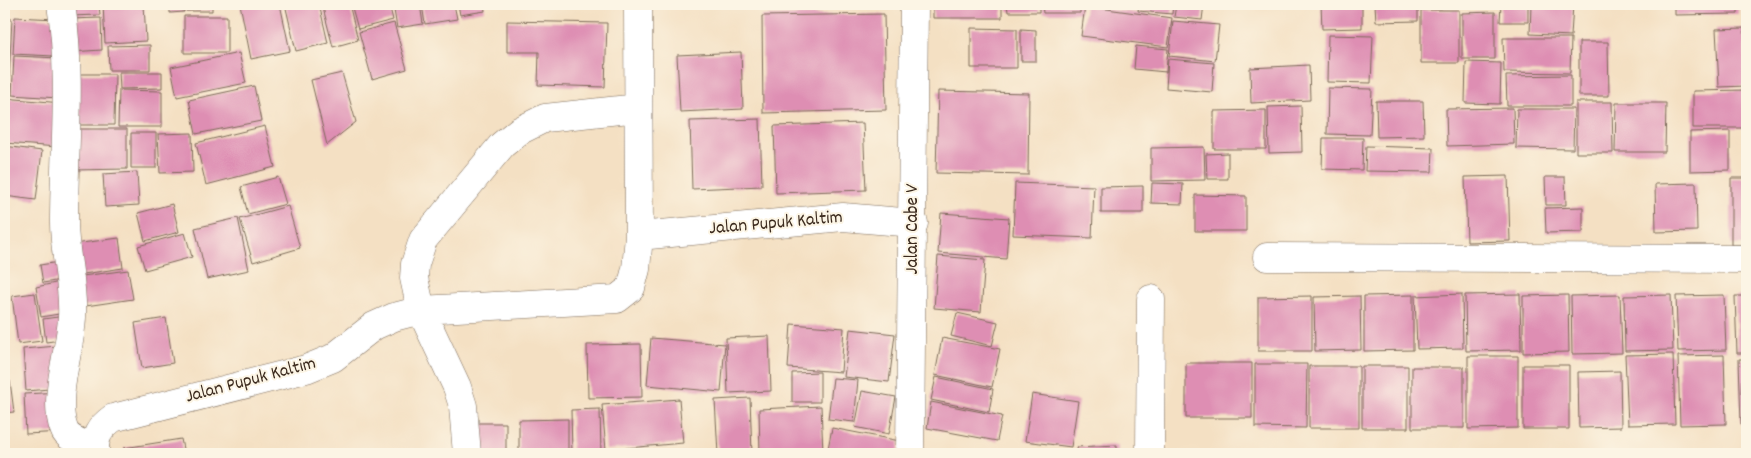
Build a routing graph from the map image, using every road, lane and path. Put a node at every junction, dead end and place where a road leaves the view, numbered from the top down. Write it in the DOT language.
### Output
graph roads {
  1 [pos="61,4"];
  2 [pos="638,4"];
  3 [pos="914,4"];
  4 [pos="638,108"];
  5 [pos="914,222"];
  6 [pos="639,236"];
  7 [pos="1267,257"];
  8 [pos="1747,259"];
  9 [pos="1151,299"];
  10 [pos="421,310"];
  11 [pos="95,452"];
  12 [pos="468,454"];
  13 [pos="910,454"];
  14 [pos="1150,454"];
  1 -- 11 [label="street"];
  2 -- 4 [label="street, Jalan Pupuk Kaltim"];
  3 -- 5 [label="street, Jalan Cabe V"];
  4 -- 6 [label="street, Jalan Pupuk Kaltim"];
  4 -- 10 [label="street"];
  5 -- 6 [label="street, Jalan Pupuk Kaltim"];
  5 -- 13 [label="street, Jalan Cabe V"];
  6 -- 10 [label="street, Jalan Pupuk Kaltim"];
  7 -- 8 [label="street"];
  9 -- 14 [label="street"];
  10 -- 11 [label="street, Jalan Pupuk Kaltim"];
  10 -- 12 [label="street"];
}
